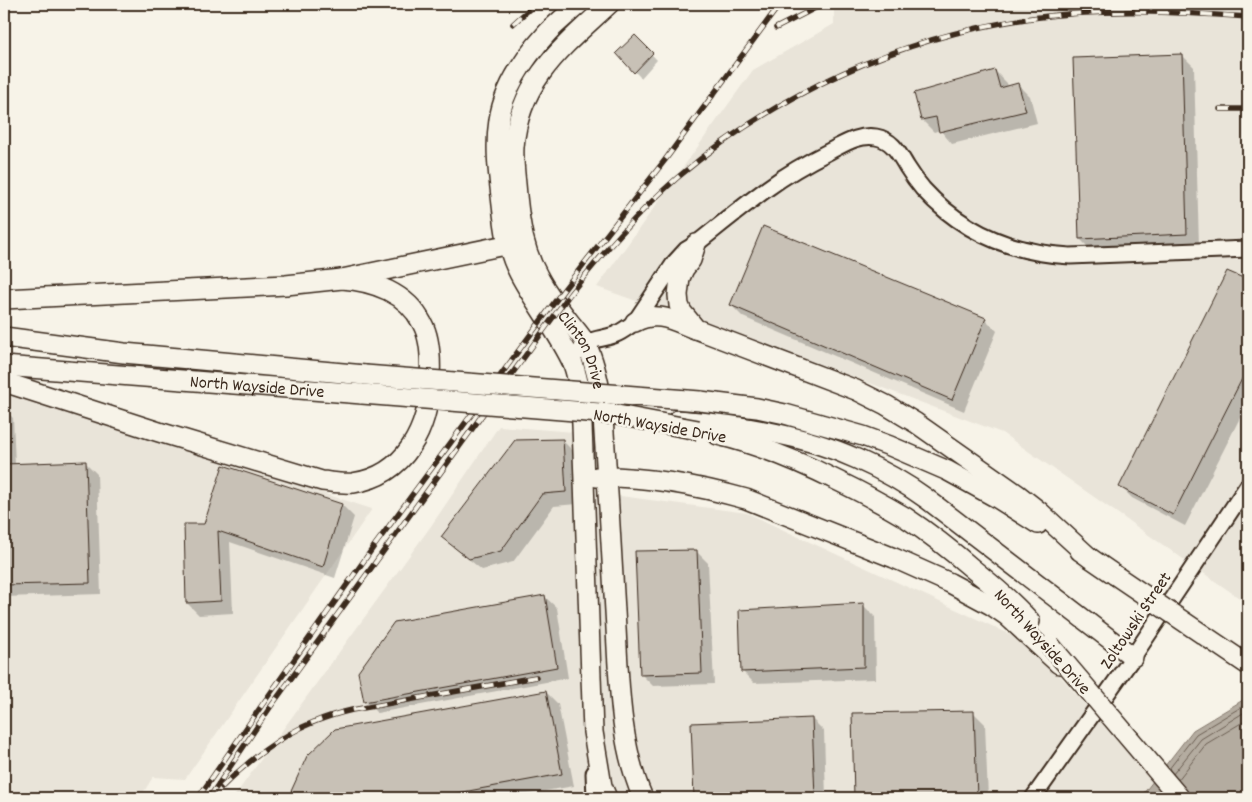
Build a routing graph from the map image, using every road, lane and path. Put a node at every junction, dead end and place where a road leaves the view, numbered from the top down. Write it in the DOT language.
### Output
graph roads {
  1 [pos="579,4"];
  2 [pos="610,4"];
  3 [pos="516,243"];
  4 [pos="696,244"];
  5 [pos="1248,249"];
  6 [pos="342,278"];
  7 [pos="4,299"];
  8 [pos="635,322"];
  9 [pos="696,329"];
  10 [pos="4,337"];
  11 [pos="586,344"];
  12 [pos="571,361"];
  13 [pos="4,366"];
  14 [pos="4,382"];
  15 [pos="698,426"];
  16 [pos="607,477"];
  17 [pos="584,478"];
  18 [pos="1248,485"];
  19 [pos="586,514"];
  20 [pos="609,514"];
  21 [pos="1090,558"];
  22 [pos="1046,647"];
  23 [pos="1133,657"];
  24 [pos="1248,665"];
  25 [pos="622,704"];
  26 [pos="592,705"];
  27 [pos="593,732"];
  28 [pos="595,798"];
  29 [pos="607,798"];
  30 [pos="643,798"];
  31 [pos="1033,798"];
  32 [pos="1180,798"];
  1 -- 3 [label="main road, Clinton Drive"];
  2 -- 3 [label="main road, Clinton Drive"];
  3 -- 6 [label="main road"];
  3 -- 11 [label="main road, Clinton Drive"];
  3 -- 12 [label="main road, Clinton Drive"];
  4 -- 5 [label="street"];
  4 -- 8 [label="street"];
  4 -- 9 [label="main road"];
  6 -- 7 [label="main road"];
  6 -- 14 [label="main road"];
  8 -- 9 [label="main road"];
  8 -- 11 [label="street"];
  9 -- 21 [label="main road"];
  10 -- 21 [label="main road, North Wayside Drive, bridge"];
  11 -- 12 [label="street"];
  11 -- 16 [label="main road, Clinton Drive"];
  12 -- 17 [label="main road, Clinton Drive"];
  13 -- 15 [label="main road, North Wayside Drive, bridge"];
  15 -- 22 [label="main road, North Wayside Drive"];
  15 -- 23 [label="main road"];
  16 -- 17 [label="main road"];
  16 -- 20 [label="main road, Clinton Drive"];
  16 -- 22 [label="main road"];
  17 -- 19 [label="main road, Clinton Drive"];
  18 -- 23 [label="street, Zoltowski Street"];
  19 -- 20 [label="main road"];
  19 -- 26 [label="main road, Clinton Drive"];
  20 -- 25 [label="main road, Clinton Drive"];
  21 -- 24 [label="main road, North Wayside Drive, bridge"];
  22 -- 32 [label="main road, North Wayside Drive, bridge"];
  23 -- 31 [label="street, Zoltowski Street"];
  25 -- 26 [label="main road"];
  25 -- 30 [label="main road, Clinton Drive"];
  26 -- 27 [label="main road, Clinton Drive"];
  27 -- 28 [label="street"];
  27 -- 29 [label="main road, Clinton Drive"];
}
